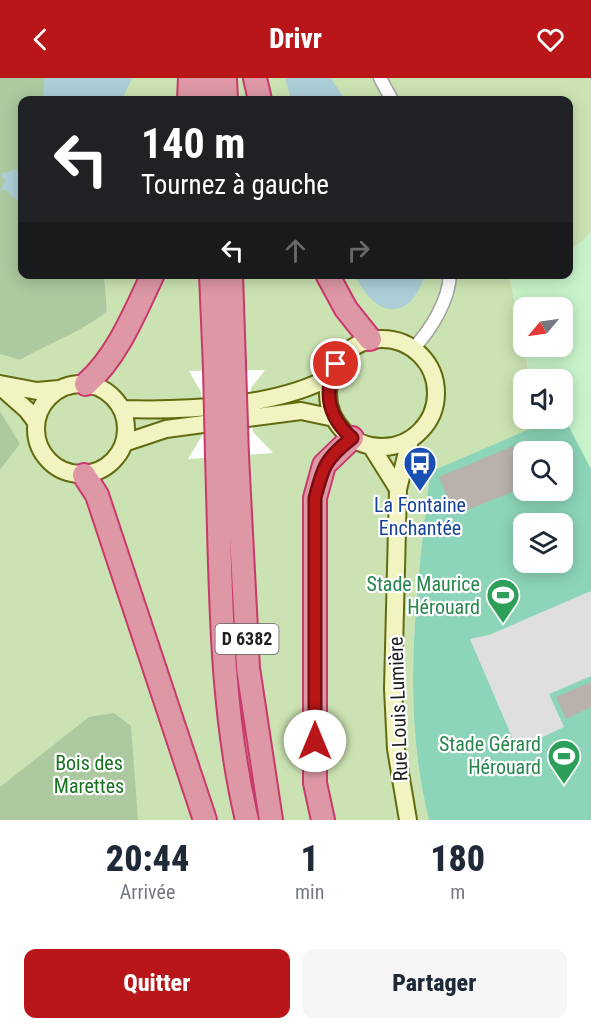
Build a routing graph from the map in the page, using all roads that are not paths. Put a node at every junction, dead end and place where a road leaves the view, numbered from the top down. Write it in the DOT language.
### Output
graph roads {
  1 [pos="190,78"];
  2 [pos="205,78"];
  3 [pos="225,78"];
  4 [pos="255,78"];
  5 [pos="380,78"];
  6 [pos="189,96"];
  7 [pos="205,96"];
  8 [pos="226,96"];
  9 [pos="259,96"];
  10 [pos="390,96"];
  11 [pos="151,279"];
  12 [pos="212,279"];
  13 [pos="231,279"];
  14 [pos="330,279"];
  15 [pos="450,279"];
  16 [pos="370,339"];
  17 [pos="414,348"];
  18 [pos="224,367"];
  19 [pos="330,377"];
  20 [pos="86,384"];
  21 [pos="0,385"];
  22 [pos="60,388"];
  23 [pos="122,409"];
  24 [pos="334,418"];
  25 [pos="36,422"];
  26 [pos="410,440"];
  27 [pos="362,442"];
  28 [pos="124,443"];
  29 [pos="227,456"];
  30 [pos="84,475"];
  31 [pos="398,489"];
  32 [pos="206,820"];
  33 [pos="247,820"];
  34 [pos="271,820"];
  35 [pos="322,820"];
  36 [pos="408,820"];
  1 -- 6 [label="highway"];
  2 -- 7 [label="highway"];
  3 -- 8 [label="highway"];
  4 -- 9 [label="highway"];
  5 -- 10 [label="street"];
  11 -- 20 [label="highway"];
  12 -- 18 [label="highway, D 6382"];
  13 -- 18 [label="highway, D 6382"];
  14 -- 16 [label="highway"];
  15 -- 17 [label="street"];
  16 -- 17 [label="main road"];
  16 -- 19 [label="main road"];
  17 -- 26 [label="main road"];
  18 -- 29 [label="highway, D 6382, bridge"];
  19 -- 23 [label="main road"];
  19 -- 24 [label="main road"];
  20 -- 22 [label="main road"];
  20 -- 23 [label="main road"];
  21 -- 22 [label="main road"];
  21 -- 25 [label="main road"];
  22 -- 25 [label="main road"];
  23 -- 28 [label="main road"];
  24 -- 27 [label="main road"];
  24 -- 28 [label="main road"];
  25 -- 30 [label="main road"];
  26 -- 27 [label="main road"];
  26 -- 31 [label="main road, Rue Louis Lumière"];
  27 -- 31 [label="main road"];
  27 -- 35 [label="highway"];
  28 -- 30 [label="main road"];
  29 -- 33 [label="highway, D 6382"];
  29 -- 34 [label="highway, D 6382"];
  30 -- 32 [label="highway"];
  31 -- 36 [label="main road, Rue Louis Lumière"];
}
